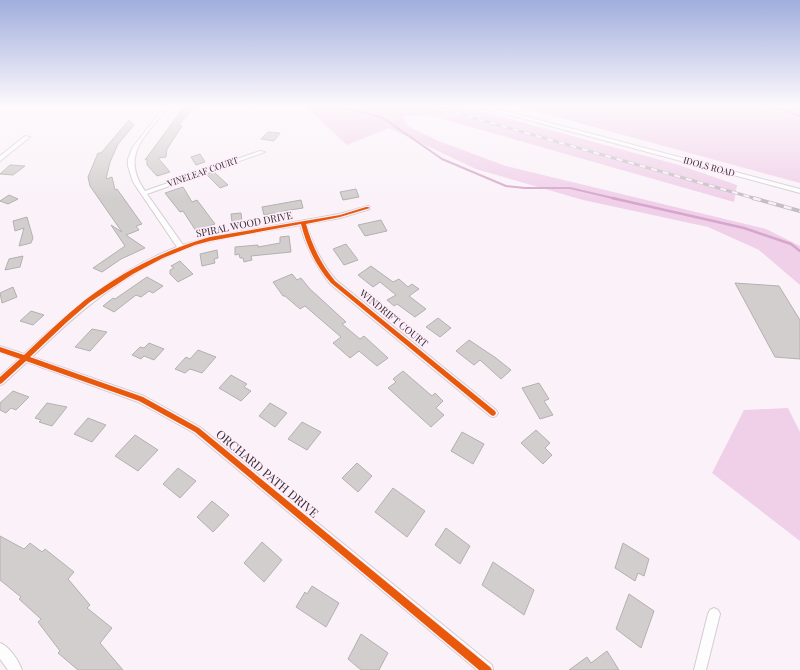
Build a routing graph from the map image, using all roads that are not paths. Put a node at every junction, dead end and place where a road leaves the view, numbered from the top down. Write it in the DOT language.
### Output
graph roads {
  1 [pos="27,137"];
  2 [pos="142,137"];
  3 [pos="597,137"];
  4 [pos="262,152"];
  5 [pos="0,158"];
  6 [pos="800,191"];
  7 [pos="144,193"];
  8 [pos="368,208"];
  9 [pos="303,223"];
  10 [pos="181,248"];
  11 [pos="0,349"];
  12 [pos="25,359"];
  13 [pos="0,381"];
  14 [pos="493,413"];
  15 [pos="714,614"];
  16 [pos="0,649"];
  17 [pos="16,670"];
  18 [pos="487,670"];
  19 [pos="700,670"];
  1 -- 5 [label="street"];
  2 -- 7 [label="street"];
  3 -- 6 [label="main road, IDOLS ROAD"];
  4 -- 7 [label="street, VINELEAF COURT"];
  7 -- 10 [label="street"];
  8 -- 9 [label="street, SPIRAL WOOD DRIVE"];
  9 -- 10 [label="street, SPIRAL WOOD DRIVE"];
  9 -- 14 [label="street, WINDRIFT COURT"];
  10 -- 12 [label="street, SPIRAL WOOD DRIVE"];
  11 -- 12 [label="street, ORCHARD PATH DRIVE"];
  12 -- 13 [label="street, SPIRAL WOOD DRIVE"];
  12 -- 18 [label="street, ORCHARD PATH DRIVE"];
  15 -- 19 [label="street"];
  16 -- 17 [label="street"];
}
